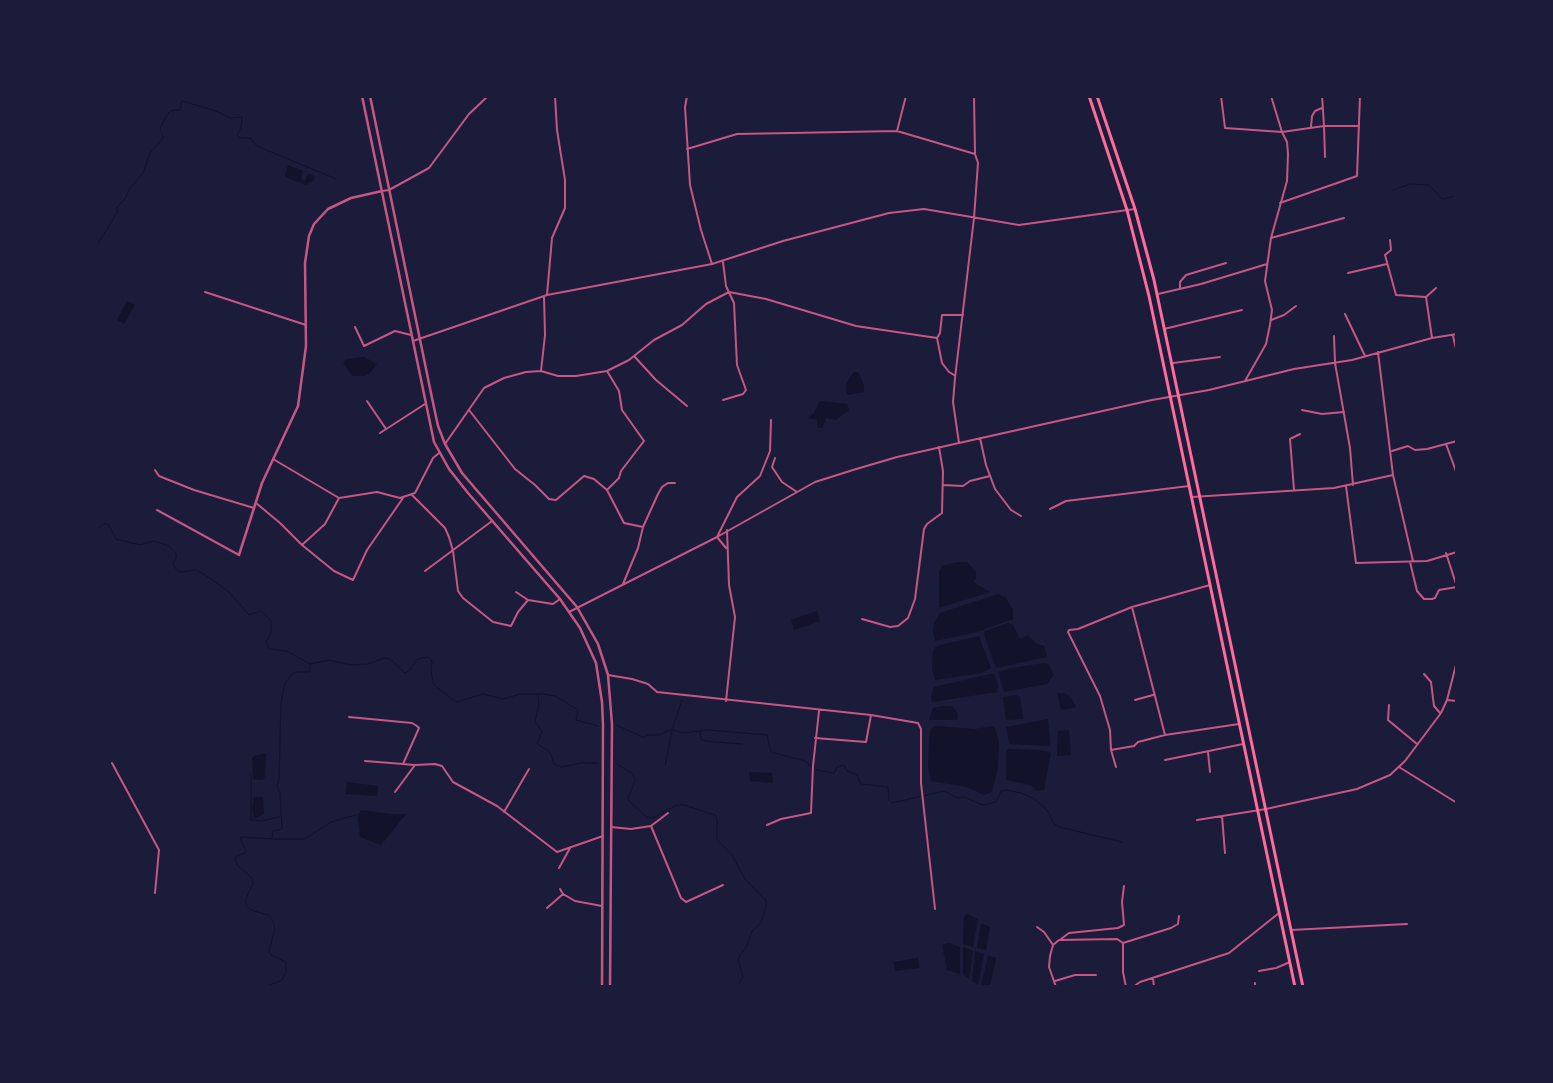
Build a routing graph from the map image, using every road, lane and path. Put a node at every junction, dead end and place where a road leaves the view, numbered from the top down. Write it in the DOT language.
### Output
graph roads {
  1 [pos="362,96"];
  2 [pos="370,96"];
  3 [pos="488,96"];
  4 [pos="555,96"];
  5 [pos="687,96"];
  6 [pos="906,96"];
  7 [pos="974,96"];
  8 [pos="1089,96"];
  9 [pos="1097,96"];
  10 [pos="1221,96"];
  11 [pos="1271,96"];
  12 [pos="1322,96"];
  13 [pos="1360,96"];
  14 [pos="1322,108"];
  15 [pos="1324,126"];
  16 [pos="1359,126"];
  17 [pos="1311,128"];
  18 [pos="897,131"];
  19 [pos="1282,132"];
  20 [pos="687,148"];
  21 [pos="975,154"];
  22 [pos="1325,157"];
  23 [pos="389,190"];
  24 [pos="382,192"];
  25 [pos="1280,203"];
  26 [pos="1135,209"];
  27 [pos="1127,210"];
  28 [pos="974,218"];
  29 [pos="1344,218"];
  30 [pos="1271,238"];
  31 [pos="1390,240"];
  32 [pos="723,262"];
  33 [pos="1226,263"];
  34 [pos="712,264"];
  35 [pos="1266,264"];
  36 [pos="1387,264"];
  37 [pos="1348,273"];
  38 [pos="1154,280"];
  39 [pos="1146,281"];
  40 [pos="1180,288"];
  41 [pos="1436,288"];
  42 [pos="205,292"];
  43 [pos="729,292"];
  44 [pos="1157,294"];
  45 [pos="546,296"];
  46 [pos="1426,297"];
  47 [pos="1296,306"];
  48 [pos="1242,310"];
  49 [pos="1345,314"];
  50 [pos="963,315"];
  51 [pos="1271,320"];
  52 [pos="306,324"];
  53 [pos="355,327"];
  54 [pos="1164,329"];
  55 [pos="1457,334"];
  56 [pos="411,335"];
  57 [pos="1452,335"];
  58 [pos="1334,336"];
  59 [pos="420,338"];
  60 [pos="937,338"];
  61 [pos="1432,338"];
  62 [pos="412,341"];
  63 [pos="1378,352"];
  64 [pos="1457,353"];
  65 [pos="633,356"];
  66 [pos="1364,356"];
  67 [pos="1220,358"];
  68 [pos="1172,363"];
  69 [pos="1335,363"];
  70 [pos="541,371"];
  71 [pos="607,371"];
  72 [pos="955,375"];
  73 [pos="1246,381"];
  74 [pos="1178,395"];
  75 [pos="1170,396"];
  76 [pos="723,400"];
  77 [pos="367,401"];
  78 [pos="426,404"];
  79 [pos="687,406"];
  80 [pos="469,410"];
  81 [pos="1302,410"];
  82 [pos="1344,412"];
  83 [pos="771,420"];
  84 [pos="386,429"];
  85 [pos="380,433"];
  86 [pos="1300,434"];
  87 [pos="980,438"];
  88 [pos="1457,441"];
  89 [pos="959,443"];
  90 [pos="445,444"];
  91 [pos="1446,444"];
  92 [pos="939,447"];
  93 [pos="1392,451"];
  94 [pos="439,453"];
  95 [pos="775,458"];
  96 [pos="272,459"];
  97 [pos="456,464"];
  98 [pos="449,469"];
  99 [pos="155,470"];
  100 [pos="1457,474"];
  101 [pos="1393,475"];
  102 [pos="990,476"];
  103 [pos="675,483"];
  104 [pos="943,485"];
  105 [pos="1353,485"];
  106 [pos="1189,486"];
  107 [pos="1346,486"];
  108 [pos="607,490"];
  109 [pos="1294,490"];
  110 [pos="797,492"];
  111 [pos="412,495"];
  112 [pos="1199,496"];
  113 [pos="339,498"];
  114 [pos="403,498"];
  115 [pos="1192,498"];
  116 [pos="256,503"];
  117 [pos="254,508"];
  118 [pos="1050,509"];
  119 [pos="157,510"];
  120 [pos="1021,516"];
  121 [pos="492,521"];
  122 [pos="643,527"];
  123 [pos="727,530"];
  124 [pos="716,537"];
  125 [pos="302,545"];
  126 [pos="726,548"];
  127 [pos="453,550"];
  128 [pos="1457,552"];
  129 [pos="1446,554"];
  130 [pos="239,555"];
  131 [pos="1411,561"];
  132 [pos="425,571"];
  133 [pos="623,584"];
  134 [pos="1210,586"];
  135 [pos="1457,587"];
  136 [pos="516,592"];
  137 [pos="560,599"];
  138 [pos="528,600"];
  139 [pos="577,607"];
  140 [pos="1132,607"];
  141 [pos="569,612"];
  142 [pos="862,619"];
  143 [pos="1457,661"];
  144 [pos="1424,674"];
  145 [pos="608,675"];
  146 [pos="1153,695"];
  147 [pos="1242,699"];
  148 [pos="1135,700"];
  149 [pos="1234,700"];
  150 [pos="1447,700"];
  151 [pos="726,701"];
  152 [pos="1457,701"];
  153 [pos="1389,705"];
  154 [pos="819,711"];
  155 [pos="1441,713"];
  156 [pos="871,715"];
  157 [pos="349,716"];
  158 [pos="1239,724"];
  159 [pos="1165,735"];
  160 [pos="815,738"];
  161 [pos="1244,744"];
  162 [pos="1417,744"];
  163 [pos="1112,750"];
  164 [pos="1208,752"];
  165 [pos="365,760"];
  166 [pos="1165,760"];
  167 [pos="112,763"];
  168 [pos="403,764"];
  169 [pos="415,765"];
  170 [pos="1116,767"];
  171 [pos="1400,768"];
  172 [pos="529,769"];
  173 [pos="1210,772"];
  174 [pos="394,792"];
  175 [pos="604,798"];
  176 [pos="611,799"];
  177 [pos="1457,803"];
  178 [pos="1266,809"];
  179 [pos="1258,810"];
  180 [pos="504,812"];
  181 [pos="668,813"];
  182 [pos="1222,816"];
  183 [pos="1197,820"];
  184 [pos="767,825"];
  185 [pos="651,826"];
  186 [pos="611,827"];
  187 [pos="603,836"];
  188 [pos="571,846"];
  189 [pos="1225,853"];
  190 [pos="559,868"];
  191 [pos="723,885"];
  192 [pos="1124,886"];
  193 [pos="560,889"];
  194 [pos="154,893"];
  195 [pos="562,894"];
  196 [pos="602,906"];
  197 [pos="547,908"];
  198 [pos="935,909"];
  199 [pos="1279,913"];
  200 [pos="1180,916"];
  201 [pos="1407,924"];
  202 [pos="1037,927"];
  203 [pos="1291,930"];
  204 [pos="1059,940"];
  205 [pos="1123,943"];
  206 [pos="1053,945"];
  207 [pos="1290,962"];
  208 [pos="1259,971"];
  209 [pos="1096,975"];
  210 [pos="1153,978"];
  211 [pos="1055,981"];
  212 [pos="1254,983"];
  213 [pos="602,987"];
  214 [pos="610,987"];
  215 [pos="1056,987"];
  216 [pos="1126,987"];
  217 [pos="1133,987"];
  218 [pos="1154,987"];
  219 [pos="1256,987"];
  220 [pos="1295,987"];
  221 [pos="1303,987"];
  1 -- 24 [label="street"];
  2 -- 23 [label="street"];
  3 -- 23 [label="street"];
  4 -- 45 [label="street"];
  5 -- 20 [label="street"];
  6 -- 18 [label="street"];
  7 -- 21 [label="street"];
  8 -- 27 [label="highway"];
  9 -- 26 [label="highway"];
  10 -- 19 [label="street"];
  11 -- 19 [label="street"];
  12 -- 14 [label="street"];
  13 -- 16 [label="street"];
  14 -- 15 [label="street"];
  14 -- 17 [label="street"];
  15 -- 16 [label="street"];
  15 -- 17 [label="street"];
  15 -- 22 [label="street"];
  16 -- 25 [label="street"];
  17 -- 19 [label="street"];
  18 -- 20 [label="street"];
  18 -- 21 [label="street"];
  19 -- 25 [label="street"];
  20 -- 34 [label="street"];
  21 -- 28 [label="street"];
  23 -- 24 [label="street"];
  23 -- 59 [label="street"];
  24 -- 52 [label="street"];
  24 -- 56 [label="street"];
  25 -- 30 [label="street"];
  26 -- 27 [label="street"];
  26 -- 38 [label="highway"];
  27 -- 28 [label="street"];
  27 -- 39 [label="highway"];
  28 -- 32 [label="street"];
  28 -- 50 [label="street"];
  29 -- 30 [label="street"];
  30 -- 35 [label="street"];
  31 -- 36 [label="street"];
  32 -- 34 [label="street"];
  32 -- 43 [label="street"];
  33 -- 40 [label="street"];
  34 -- 45 [label="street"];
  35 -- 40 [label="street"];
  35 -- 51 [label="street"];
  36 -- 37 [label="street"];
  36 -- 46 [label="street"];
  38 -- 39 [label="highway"];
  38 -- 44 [label="highway"];
  39 -- 75 [label="highway"];
  40 -- 44 [label="street"];
  41 -- 46 [label="street"];
  42 -- 52 [label="street"];
  43 -- 60 [label="street"];
  43 -- 65 [label="street"];
  43 -- 76 [label="street"];
  44 -- 54 [label="highway"];
  45 -- 59 [label="street"];
  45 -- 70 [label="street"];
  46 -- 61 [label="street"];
  47 -- 51 [label="street"];
  48 -- 54 [label="street"];
  49 -- 66 [label="street"];
  50 -- 60 [label="street"];
  50 -- 72 [label="street"];
  51 -- 73 [label="street"];
  52 -- 96 [label="street"];
  53 -- 56 [label="street"];
  54 -- 68 [label="highway"];
  55 -- 57 [label="street"];
  56 -- 62 [label="street"];
  57 -- 61 [label="street"];
  57 -- 64 [label="street"];
  58 -- 69 [label="street"];
  59 -- 62 [label="street"];
  59 -- 90 [label="street"];
  60 -- 72 [label="street"];
  61 -- 63 [label="street"];
  62 -- 78 [label="street"];
  63 -- 66 [label="street"];
  63 -- 93 [label="street"];
  65 -- 71 [label="street"];
  65 -- 79 [label="street"];
  66 -- 69 [label="street"];
  67 -- 68 [label="street"];
  68 -- 74 [label="highway"];
  69 -- 73 [label="street"];
  69 -- 82 [label="street"];
  70 -- 71 [label="street"];
  70 -- 80 [label="street"];
  71 -- 108 [label="street"];
  72 -- 89 [label="street"];
  73 -- 74 [label="street"];
  74 -- 75 [label="street"];
  74 -- 112 [label="highway"];
  75 -- 87 [label="street"];
  75 -- 106 [label="highway"];
  77 -- 84 [label="street"];
  78 -- 84 [label="street"];
  78 -- 94 [label="street"];
  80 -- 90 [label="street"];
  80 -- 108 [label="street"];
  81 -- 82 [label="street"];
  82 -- 105 [label="street"];
  83 -- 124 [label="street"];
  84 -- 85 [label="street"];
  86 -- 109 [label="street"];
  87 -- 89 [label="street"];
  87 -- 102 [label="street"];
  88 -- 91 [label="street"];
  89 -- 92 [label="street"];
  90 -- 97 [label="street"];
  91 -- 93 [label="street"];
  91 -- 100 [label="street"];
  92 -- 104 [label="street"];
  92 -- 110 [label="street"];
  93 -- 101 [label="street"];
  94 -- 98 [label="street"];
  94 -- 111 [label="street"];
  95 -- 110 [label="street"];
  96 -- 113 [label="street"];
  96 -- 116 [label="street"];
  97 -- 98 [label="street"];
  97 -- 139 [label="street"];
  98 -- 121 [label="street"];
  99 -- 117 [label="street"];
  101 -- 105 [label="street"];
  101 -- 131 [label="street"];
  102 -- 104 [label="street"];
  102 -- 120 [label="street"];
  103 -- 122 [label="street"];
  104 -- 142 [label="street"];
  105 -- 107 [label="street"];
  106 -- 115 [label="highway"];
  106 -- 118 [label="street"];
  107 -- 109 [label="street"];
  107 -- 131 [label="street"];
  108 -- 122 [label="street"];
  109 -- 112 [label="street"];
  110 -- 123 [label="street"];
  111 -- 114 [label="street"];
  111 -- 127 [label="street"];
  112 -- 115 [label="street"];
  112 -- 147 [label="highway"];
  113 -- 114 [label="street"];
  113 -- 125 [label="street"];
  114 -- 125 [label="street"];
  115 -- 134 [label="highway"];
  116 -- 117 [label="street"];
  116 -- 125 [label="street"];
  117 -- 130 [label="street"];
  119 -- 130 [label="street"];
  121 -- 127 [label="street"];
  121 -- 137 [label="street"];
  122 -- 133 [label="street"];
  123 -- 124 [label="street"];
  123 -- 126 [label="street"];
  124 -- 126 [label="street"];
  124 -- 133 [label="street"];
  126 -- 151 [label="street"];
  127 -- 132 [label="street"];
  127 -- 138 [label="street"];
  128 -- 129 [label="street"];
  129 -- 131 [label="street"];
  129 -- 135 [label="street"];
  131 -- 135 [label="street"];
  133 -- 139 [label="street"];
  134 -- 140 [label="street"];
  134 -- 149 [label="highway"];
  136 -- 138 [label="street"];
  137 -- 138 [label="street"];
  137 -- 141 [label="street"];
  139 -- 141 [label="street"];
  139 -- 145 [label="street"];
  140 -- 146 [label="street"];
  140 -- 163 [label="street"];
  141 -- 175 [label="street"];
  143 -- 150 [label="street"];
  144 -- 155 [label="street"];
  145 -- 151 [label="street"];
  145 -- 176 [label="street"];
  146 -- 148 [label="street"];
  146 -- 159 [label="street"];
  147 -- 149 [label="highway"];
  147 -- 178 [label="highway"];
  149 -- 158 [label="highway"];
  150 -- 152 [label="street"];
  150 -- 155 [label="street"];
  151 -- 154 [label="street"];
  153 -- 162 [label="street"];
  154 -- 156 [label="street"];
  154 -- 160 [label="street"];
  155 -- 162 [label="street"];
  156 -- 160 [label="street"];
  156 -- 198 [label="street"];
  157 -- 168 [label="street"];
  158 -- 159 [label="street"];
  158 -- 161 [label="highway"];
  159 -- 163 [label="street"];
  160 -- 184 [label="street"];
  161 -- 164 [label="street"];
  161 -- 179 [label="highway"];
  162 -- 171 [label="street"];
  163 -- 170 [label="street"];
  164 -- 166 [label="street"];
  164 -- 173 [label="street"];
  165 -- 168 [label="street"];
  167 -- 194 [label="street"];
  168 -- 169 [label="street"];
  169 -- 174 [label="street"];
  169 -- 180 [label="street"];
  171 -- 177 [label="street"];
  171 -- 178 [label="street"];
  172 -- 180 [label="street"];
  175 -- 176 [label="street"];
  175 -- 187 [label="street"];
  176 -- 186 [label="street"];
  178 -- 179 [label="street"];
  178 -- 203 [label="highway"];
  179 -- 182 [label="street"];
  179 -- 199 [label="highway"];
  180 -- 188 [label="street"];
  181 -- 185 [label="street"];
  182 -- 183 [label="street"];
  182 -- 189 [label="street"];
  185 -- 186 [label="street"];
  185 -- 191 [label="street"];
  186 -- 214 [label="street"];
  187 -- 188 [label="street"];
  187 -- 196 [label="street"];
  188 -- 190 [label="street"];
  192 -- 204 [label="street"];
  193 -- 195 [label="street"];
  195 -- 196 [label="street"];
  195 -- 197 [label="street"];
  196 -- 213 [label="street"];
  199 -- 207 [label="highway"];
  199 -- 210 [label="street"];
  200 -- 205 [label="street"];
  201 -- 203 [label="street"];
  202 -- 206 [label="street"];
  203 -- 221 [label="highway"];
  204 -- 205 [label="street"];
  204 -- 206 [label="street"];
  205 -- 216 [label="street"];
  206 -- 211 [label="street"];
  207 -- 208 [label="street"];
  207 -- 220 [label="highway"];
  209 -- 211 [label="street"];
  210 -- 217 [label="street"];
  210 -- 218 [label="street"];
  211 -- 215 [label="street"];
  212 -- 219 [label="street"];
}
